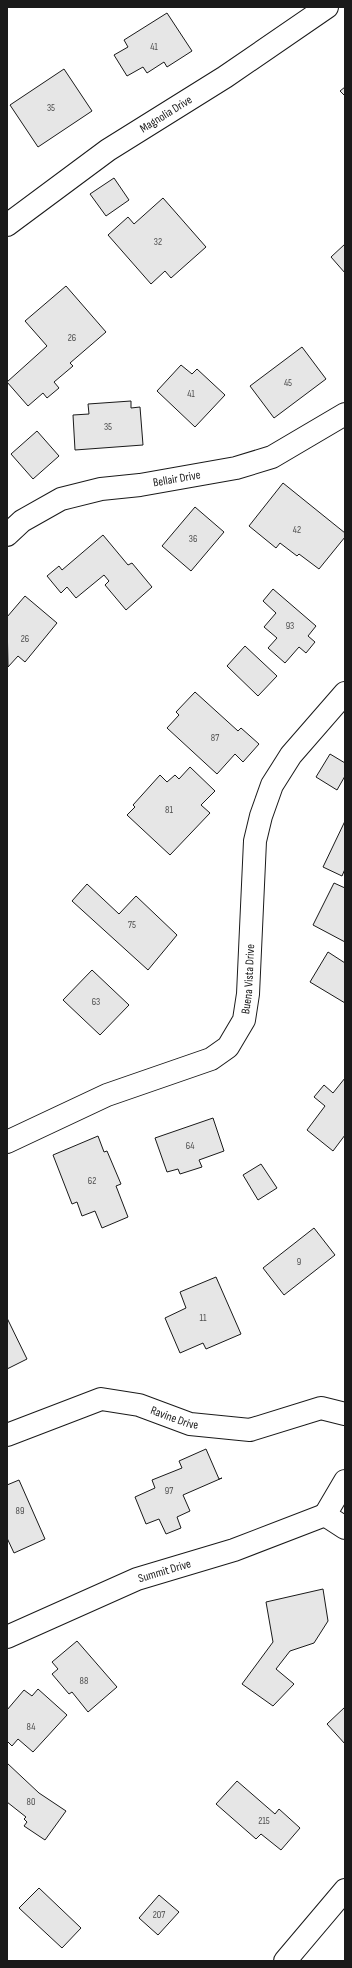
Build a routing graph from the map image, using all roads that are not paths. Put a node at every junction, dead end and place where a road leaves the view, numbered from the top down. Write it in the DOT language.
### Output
graph roads {
  1 [pos="327,7"];
  2 [pos="7,225"];
  3 [pos="345,414"];
  4 [pos="7,535"];
  5 [pos="345,693"];
  6 [pos="7,1142"];
  7 [pos="345,1414"];
  8 [pos="7,1435"];
  9 [pos="345,1482"];
  10 [pos="326,1515"];
  11 [pos="345,1528"];
  12 [pos="7,1636"];
  13 [pos="345,1890"];
  14 [pos="285,1961"];
  1 -- 2 [label="street, Magnolia Drive"];
  3 -- 4 [label="street, Bellair Drive"];
  5 -- 6 [label="street, Buena Vista Drive"];
  7 -- 8 [label="street, Ravine Drive"];
  9 -- 10 [label="street"];
  10 -- 11 [label="street"];
  10 -- 12 [label="street, Summit Drive"];
  13 -- 14 [label="street"];
}
